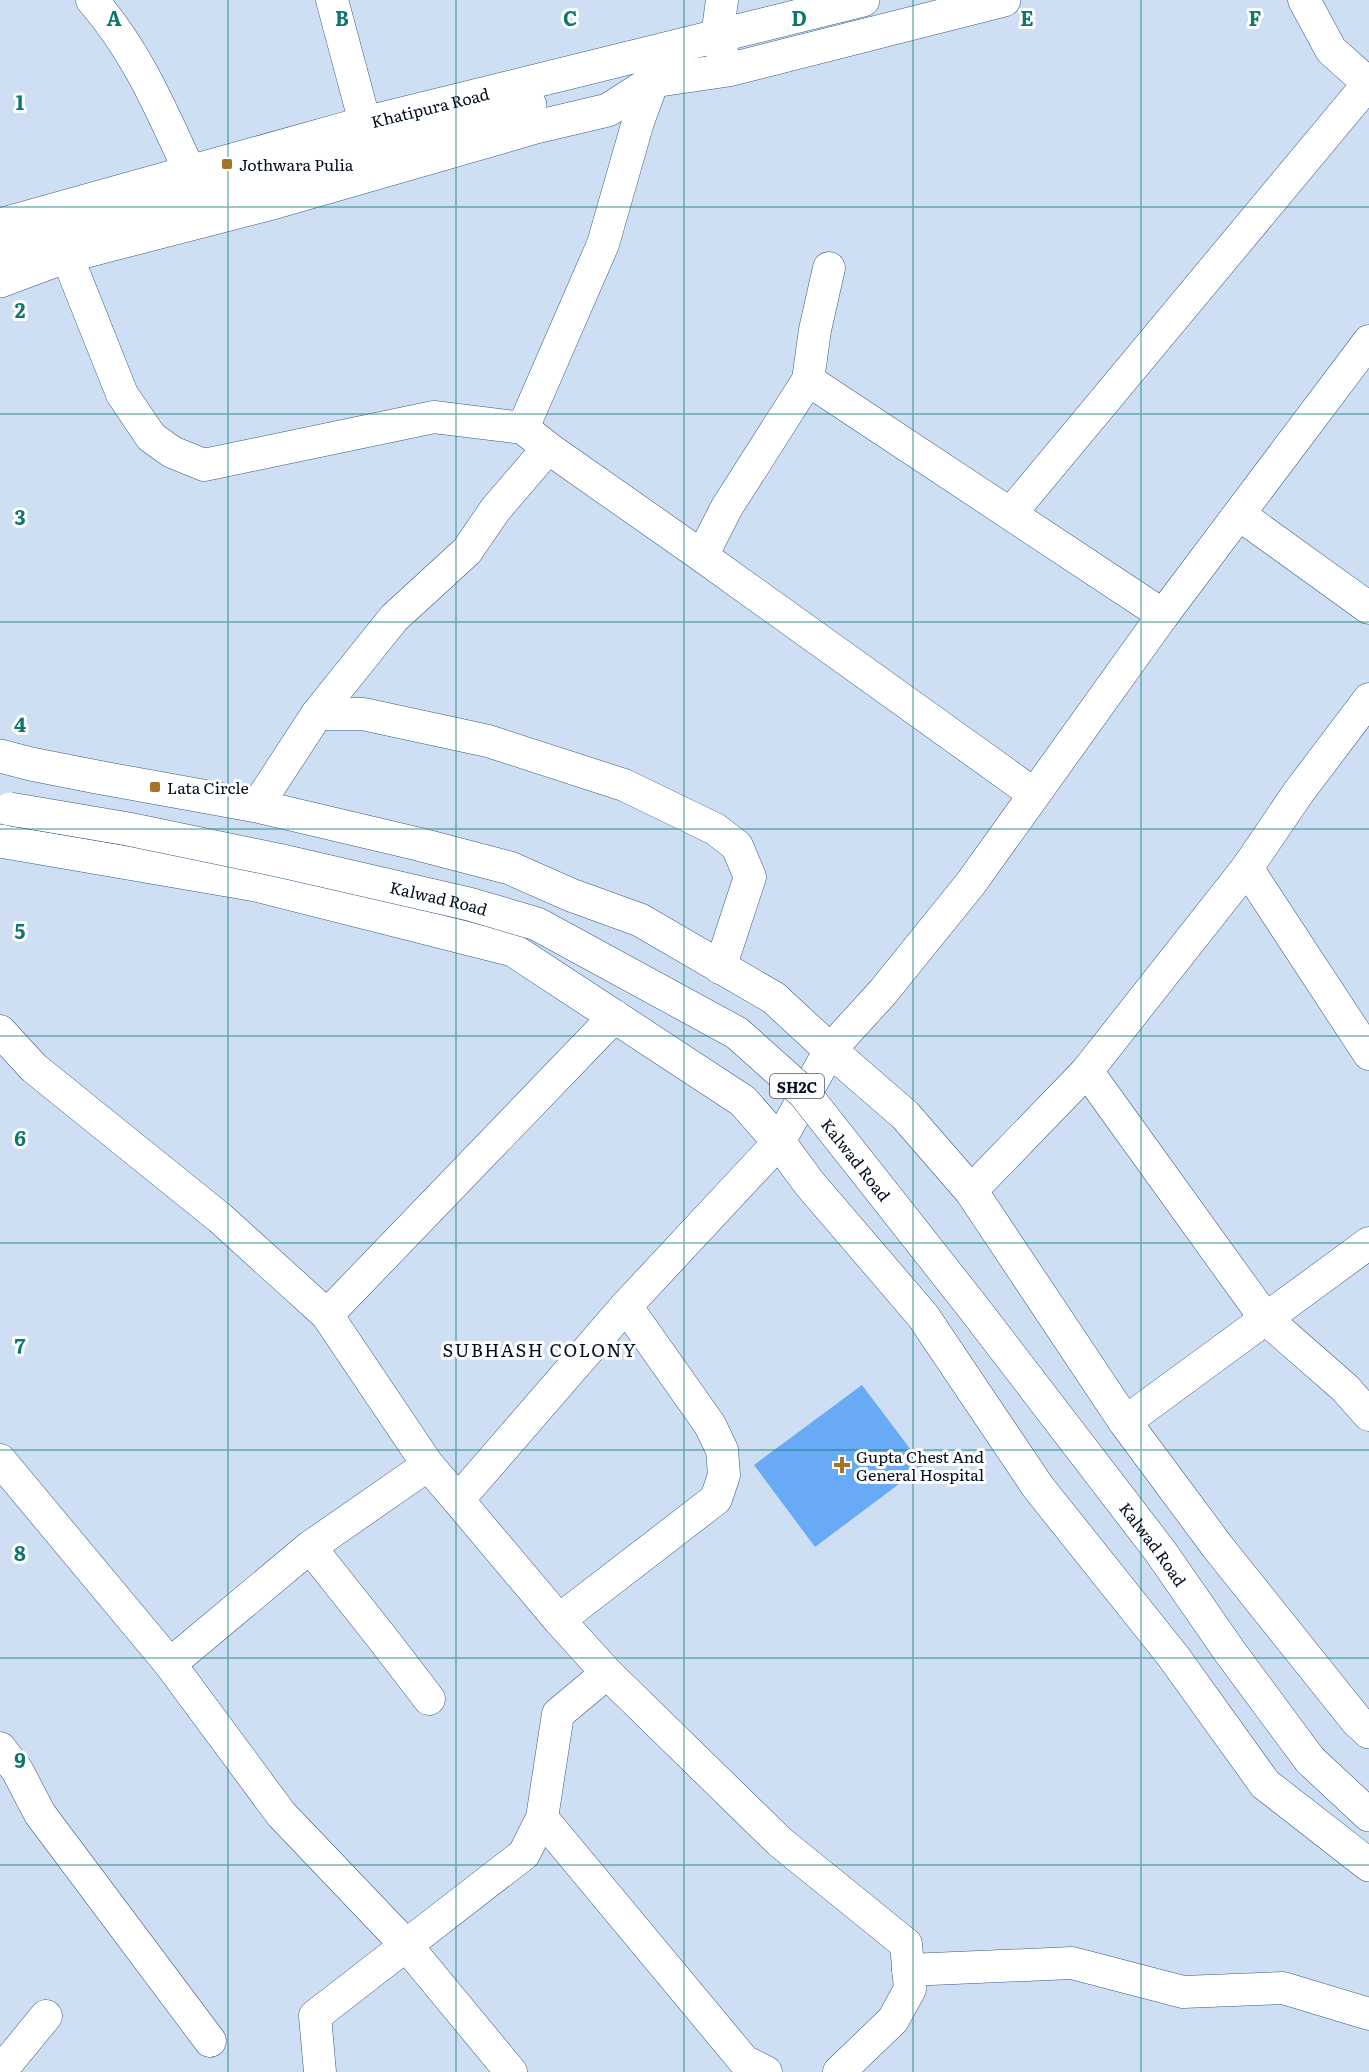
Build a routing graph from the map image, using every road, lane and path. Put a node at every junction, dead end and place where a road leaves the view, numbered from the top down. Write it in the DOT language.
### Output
graph roads {
  1 [pos="92,0"];
  2 [pos="332,0"];
  3 [pos="722,0"];
  4 [pos="863,0"];
  5 [pos="1004,0"];
  6 [pos="1304,0"];
  7 [pos="717,37"];
  8 [pos="728,70"];
  9 [pos="653,81"];
  10 [pos="1369,84"];
  11 [pos="365,123"];
  12 [pos="190,172"];
  13 [pos="0,225"];
  14 [pos="0,252"];
  15 [pos="67,256"];
  16 [pos="829,268"];
  17 [pos="0,281"];
  18 [pos="1369,340"];
  19 [pos="808,380"];
  20 [pos="523,428"];
  21 [pos="548,448"];
  22 [pos="1011,513"];
  23 [pos="1240,515"];
  24 [pos="702,556"];
  25 [pos="1369,608"];
  26 [pos="1163,615"];
  27 [pos="1369,699"];
  28 [pos="317,714"];
  29 [pos="15,760"];
  30 [pos="1034,794"];
  31 [pos="257,806"];
  32 [pos="5,808"];
  33 [pos="0,841"];
  34 [pos="1247,868"];
  35 [pos="720,968"];
  36 [pos="615,1016"];
  37 [pos="0,1031"];
  38 [pos="830,1050"];
  39 [pos="1369,1054"];
  40 [pos="1087,1071"];
  41 [pos="779,1142"];
  42 [pos="971,1191"];
  43 [pos="1369,1243"];
  44 [pos="626,1306"];
  45 [pos="327,1315"];
  46 [pos="1265,1318"];
  47 [pos="1369,1415"];
  48 [pos="1125,1422"];
  49 [pos="0,1460"];
  50 [pos="428,1465"];
  51 [pos="458,1500"];
  52 [pos="310,1548"];
  53 [pos="559,1620"];
  54 [pos="170,1664"];
  55 [pos="607,1673"];
  56 [pos="429,1699"];
  57 [pos="1369,1732"];
  58 [pos="0,1748"];
  59 [pos="1369,1815"];
  60 [pos="542,1818"];
  61 [pos="1369,1864"];
  62 [pos="406,1946"];
  63 [pos="908,1970"];
  64 [pos="1369,2014"];
  65 [pos="46,2016"];
  66 [pos="210,2041"];
  67 [pos="746,2068"];
  68 [pos="0,2072"];
  69 [pos="320,2072"];
  70 [pos="511,2072"];
  71 [pos="839,2072"];
  1 -- 12 [label="street"];
  2 -- 11 [label="street"];
  3 -- 7 [label="street"];
  4 -- 7 [label="main road, Khatipura Road"];
  5 -- 8 [label="main road"];
  6 -- 10 [label="street"];
  7 -- 8 [label="street"];
  7 -- 11 [label="main road, Khatipura Road"];
  8 -- 9 [label="main road"];
  9 -- 14 [label="main road"];
  9 -- 15 [label="main road"];
  9 -- 20 [label="street"];
  10 -- 22 [label="street"];
  11 -- 12 [label="main road, Khatipura Road"];
  12 -- 13 [label="main road, Khatipura Road"];
  15 -- 17 [label="main road"];
  15 -- 20 [label="street"];
  16 -- 19 [label="street"];
  18 -- 23 [label="street"];
  19 -- 22 [label="street"];
  19 -- 24 [label="street"];
  20 -- 21 [label="street"];
  21 -- 24 [label="street"];
  21 -- 28 [label="street"];
  22 -- 26 [label="street"];
  23 -- 25 [label="street"];
  23 -- 26 [label="street"];
  24 -- 30 [label="street"];
  26 -- 30 [label="street"];
  27 -- 34 [label="street"];
  28 -- 31 [label="street"];
  28 -- 35 [label="street"];
  29 -- 31 [label="main road"];
  30 -- 38 [label="street"];
  31 -- 35 [label="main road"];
  32 -- 59 [label="main road, Kalwad Road / SH2C, bridge"];
  33 -- 36 [label="main road"];
  34 -- 39 [label="street"];
  34 -- 40 [label="street"];
  35 -- 38 [label="main road"];
  36 -- 41 [label="main road"];
  36 -- 45 [label="street"];
  37 -- 45 [label="street"];
  38 -- 41 [label="street"];
  38 -- 42 [label="main road"];
  40 -- 42 [label="street"];
  40 -- 46 [label="street"];
  41 -- 44 [label="street"];
  41 -- 61 [label="main road"];
  42 -- 48 [label="main road"];
  43 -- 46 [label="street"];
  44 -- 51 [label="street"];
  44 -- 53 [label="street"];
  45 -- 50 [label="street"];
  46 -- 47 [label="street"];
  46 -- 48 [label="street"];
  48 -- 57 [label="main road"];
  49 -- 54 [label="street"];
  50 -- 51 [label="street"];
  50 -- 52 [label="street"];
  51 -- 53 [label="street"];
  52 -- 54 [label="street"];
  52 -- 56 [label="street"];
  53 -- 55 [label="street"];
  54 -- 62 [label="street"];
  55 -- 60 [label="street"];
  55 -- 63 [label="street"];
  58 -- 66 [label="street"];
  60 -- 62 [label="street"];
  60 -- 67 [label="street"];
  62 -- 69 [label="street"];
  62 -- 70 [label="street"];
  63 -- 64 [label="street"];
  63 -- 71 [label="street"];
  65 -- 68 [label="street"];
}
